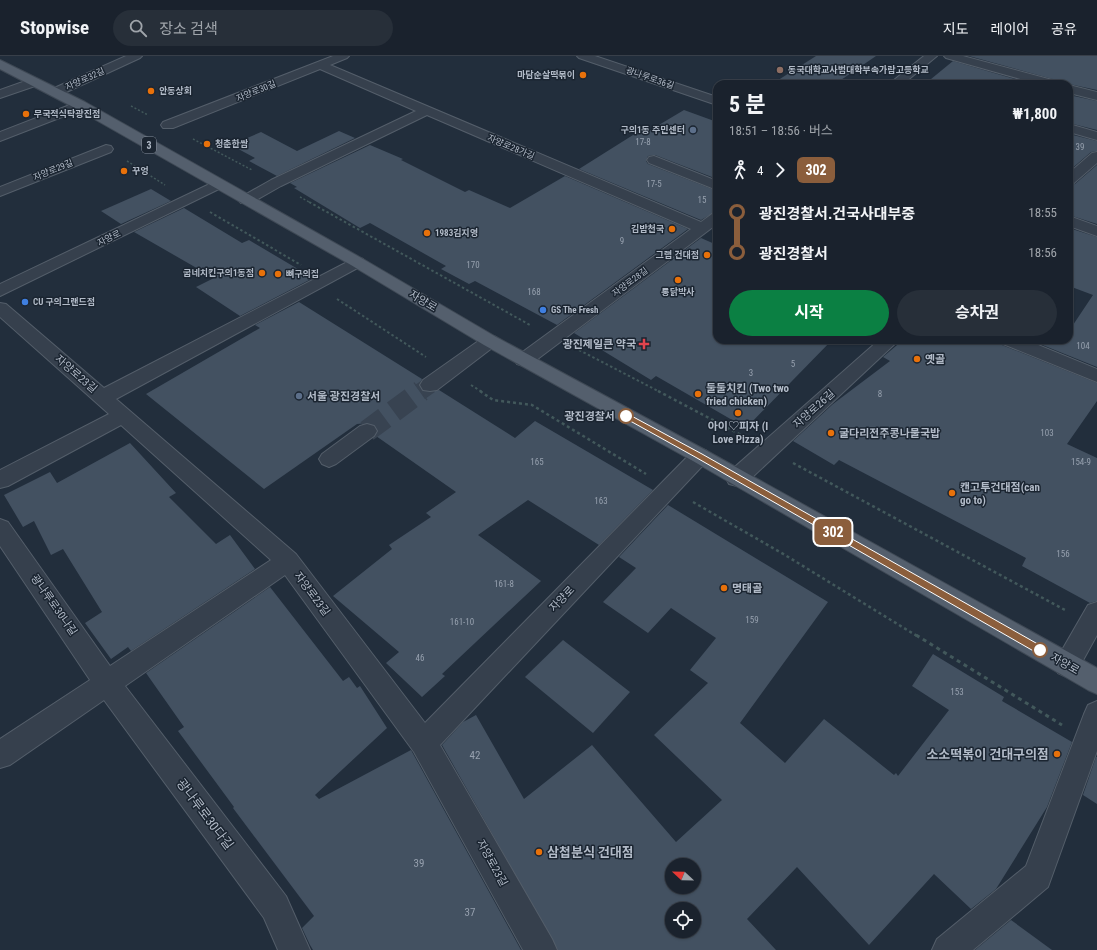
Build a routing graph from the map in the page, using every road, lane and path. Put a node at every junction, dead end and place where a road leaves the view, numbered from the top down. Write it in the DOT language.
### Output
graph roads {
  1 [pos="136,56"];
  2 [pos="344,56"];
  3 [pos="583,56"];
  4 [pos="931,56"];
  5 [pos="950,56"];
  6 [pos="0,64"];
  7 [pos="320,65"];
  8 [pos="901,80"];
  9 [pos="1037,80"];
  10 [pos="34,82"];
  11 [pos="1073,90"];
  12 [pos="56,92"];
  13 [pos="0,94"];
  14 [pos="1097,96"];
  15 [pos="713,100"];
  16 [pos="80,105"];
  17 [pos="425,111"];
  18 [pos="168,125"];
  19 [pos="1073,129"];
  20 [pos="1097,136"];
  21 [pos="0,137"];
  22 [pos="106,149"];
  23 [pos="1097,156"];
  24 [pos="654,160"];
  25 [pos="1073,177"];
  26 [pos="218,184"];
  27 [pos="713,184"];
  28 [pos="0,192"];
  29 [pos="188,199"];
  30 [pos="246,200"];
  31 [pos="713,220"];
  32 [pos="1073,222"];
  33 [pos="702,228"];
  34 [pos="1097,231"];
  35 [pos="357,262"];
  36 [pos="325,279"];
  37 [pos="0,291"];
  38 [pos="0,308"];
  39 [pos="490,341"];
  40 [pos="886,344"];
  41 [pos="1019,344"];
  42 [pos="524,360"];
  43 [pos="450,371"];
  44 [pos="1097,376"];
  45 [pos="430,385"];
  46 [pos="103,397"];
  47 [pos="124,415"];
  48 [pos="367,431"];
  49 [pos="700,456"];
  50 [pos="329,459"];
  51 [pos="737,478"];
  52 [pos="0,480"];
  53 [pos="668,488"];
  54 [pos="0,528"];
  55 [pos="288,561"];
  56 [pos="1097,612"];
  57 [pos="1067,665"];
  58 [pos="1097,682"];
  59 [pos="108,683"];
  60 [pos="1092,727"];
  61 [pos="424,743"];
  62 [pos="0,755"];
  63 [pos="294,950"];
  64 [pos="541,950"];
  65 [pos="948,950"];
  1 -- 12 [label="street, 자양로32길"];
  2 -- 7 [label="street, 자양로30길"];
  3 -- 15 [label="street, 광나루로36길"];
  4 -- 8 [label="street"];
  5 -- 9 [label="street"];
  6 -- 10 [label="main road, 자양로 / 3"];
  7 -- 17 [label="street, 자양로28가길"];
  7 -- 18 [label="street, 자양로30길"];
  10 -- 12 [label="main road, 자양로 / 3"];
  10 -- 13 [label="street"];
  11 -- 14 [label="street"];
  12 -- 16 [label="main road, 자양로 / 3"];
  16 -- 21 [label="street"];
  16 -- 26 [label="main road, 자양로 / 3"];
  17 -- 30 [label="street"];
  17 -- 33 [label="street, 자양로28가길"];
  19 -- 20 [label="street"];
  22 -- 28 [label="street, 자양로29길"];
  22 -- 29 [label="path"];
  23 -- 25 [label="street"];
  24 -- 27 [label="street"];
  26 -- 29 [label="street, 자양로"];
  26 -- 30 [label="main road, 자양로 / 3"];
  29 -- 36 [label="path"];
  29 -- 37 [label="street, 자양로"];
  30 -- 35 [label="main road, 자양로 / 3"];
  31 -- 33 [label="street, 자양로28길"];
  32 -- 34 [label="street"];
  33 -- 42 [label="street, 자양로28길"];
  35 -- 36 [label="street"];
  35 -- 39 [label="main road, 자양로 / 3"];
  36 -- 43 [label="path"];
  36 -- 46 [label="street"];
  38 -- 46 [label="street, 자양로23길"];
  39 -- 42 [label="main road, 자양로 / 3"];
  39 -- 43 [label="street"];
  40 -- 51 [label="street, 자양로26길"];
  41 -- 44 [label="street"];
  42 -- 49 [label="main road, 자양로 / 3"];
  43 -- 45 [label="street"];
  43 -- 53 [label="path"];
  46 -- 47 [label="street, 자양로23길"];
  47 -- 52 [label="street"];
  47 -- 55 [label="street, 자양로23길"];
  48 -- 50 [label="street"];
  49 -- 51 [label="main road, 자양로 / 3"];
  49 -- 53 [label="street, 자양로"];
  51 -- 57 [label="main road, 자양로 / 3"];
  53 -- 60 [label="path"];
  53 -- 61 [label="street, 자양로"];
  54 -- 59 [label="street, 광나루로30나길"];
  55 -- 59 [label="street"];
  55 -- 61 [label="street, 자양로23길"];
  56 -- 57 [label="street"];
  57 -- 58 [label="main road, 자양로 / 3"];
  59 -- 62 [label="street"];
  59 -- 63 [label="street, 광나루로30다길"];
  60 -- 65 [label="street"];
  61 -- 64 [label="street, 자양로23길"];
}
